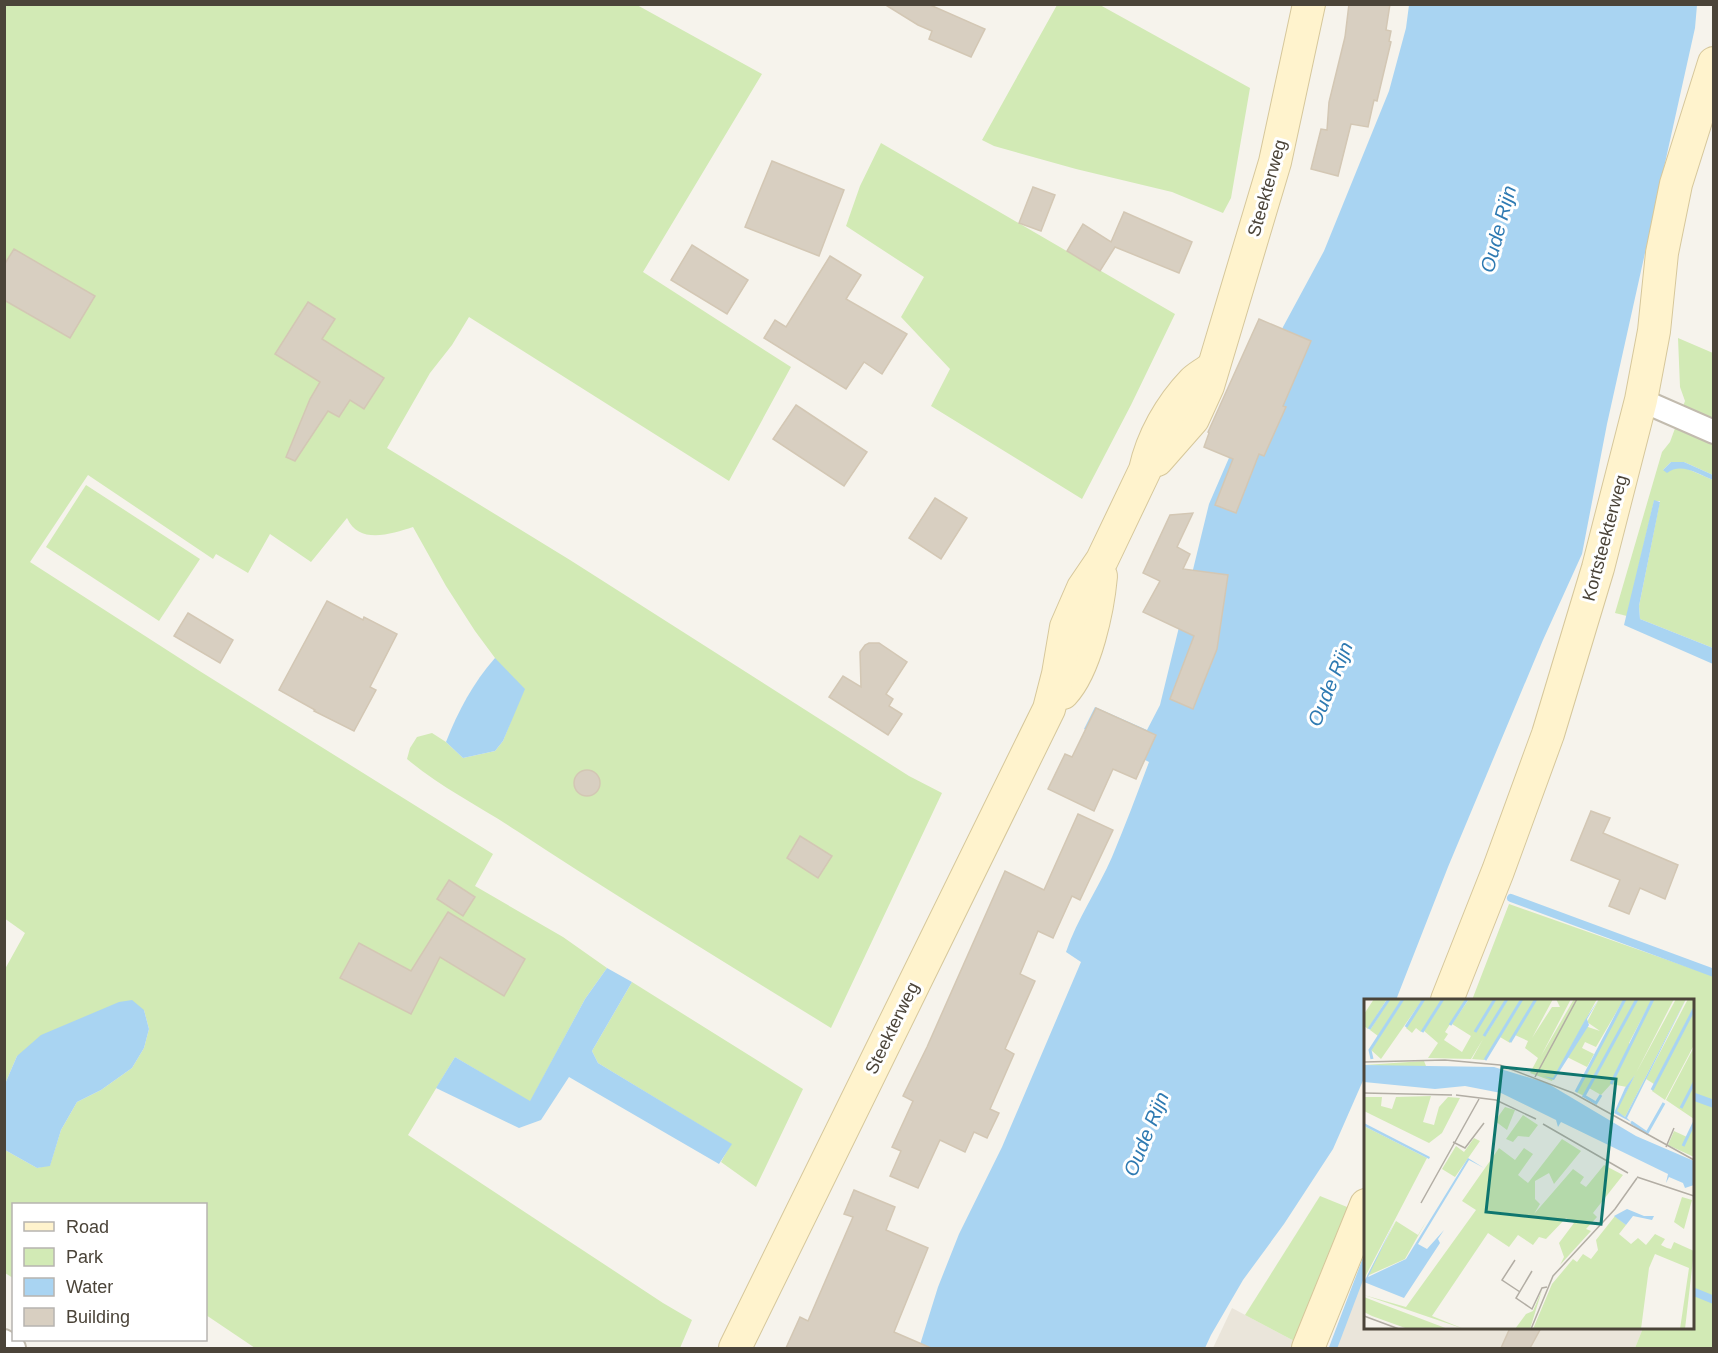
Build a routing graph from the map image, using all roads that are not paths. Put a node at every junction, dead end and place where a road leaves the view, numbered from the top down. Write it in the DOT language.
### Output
graph roads {
  1 [pos="1309,4"];
  2 [pos="1713,63"];
  3 [pos="1641,400"];
  4 [pos="1713,431"];
  5 [pos="1447,999"];
  6 [pos="1364,1208"];
  7 [pos="4,1341"];
  8 [pos="14,1348"];
  9 [pos="735,1348"];
  10 [pos="1308,1348"];
  1 -- 9 [label="main road, Steekterweg"];
  2 -- 3 [label="main road, Kortsteekterweg"];
  3 -- 4 [label="street"];
  3 -- 5 [label="main road, Kortsteekterweg"];
  6 -- 10 [label="main road"];
  7 -- 8 [label="street"];
}
